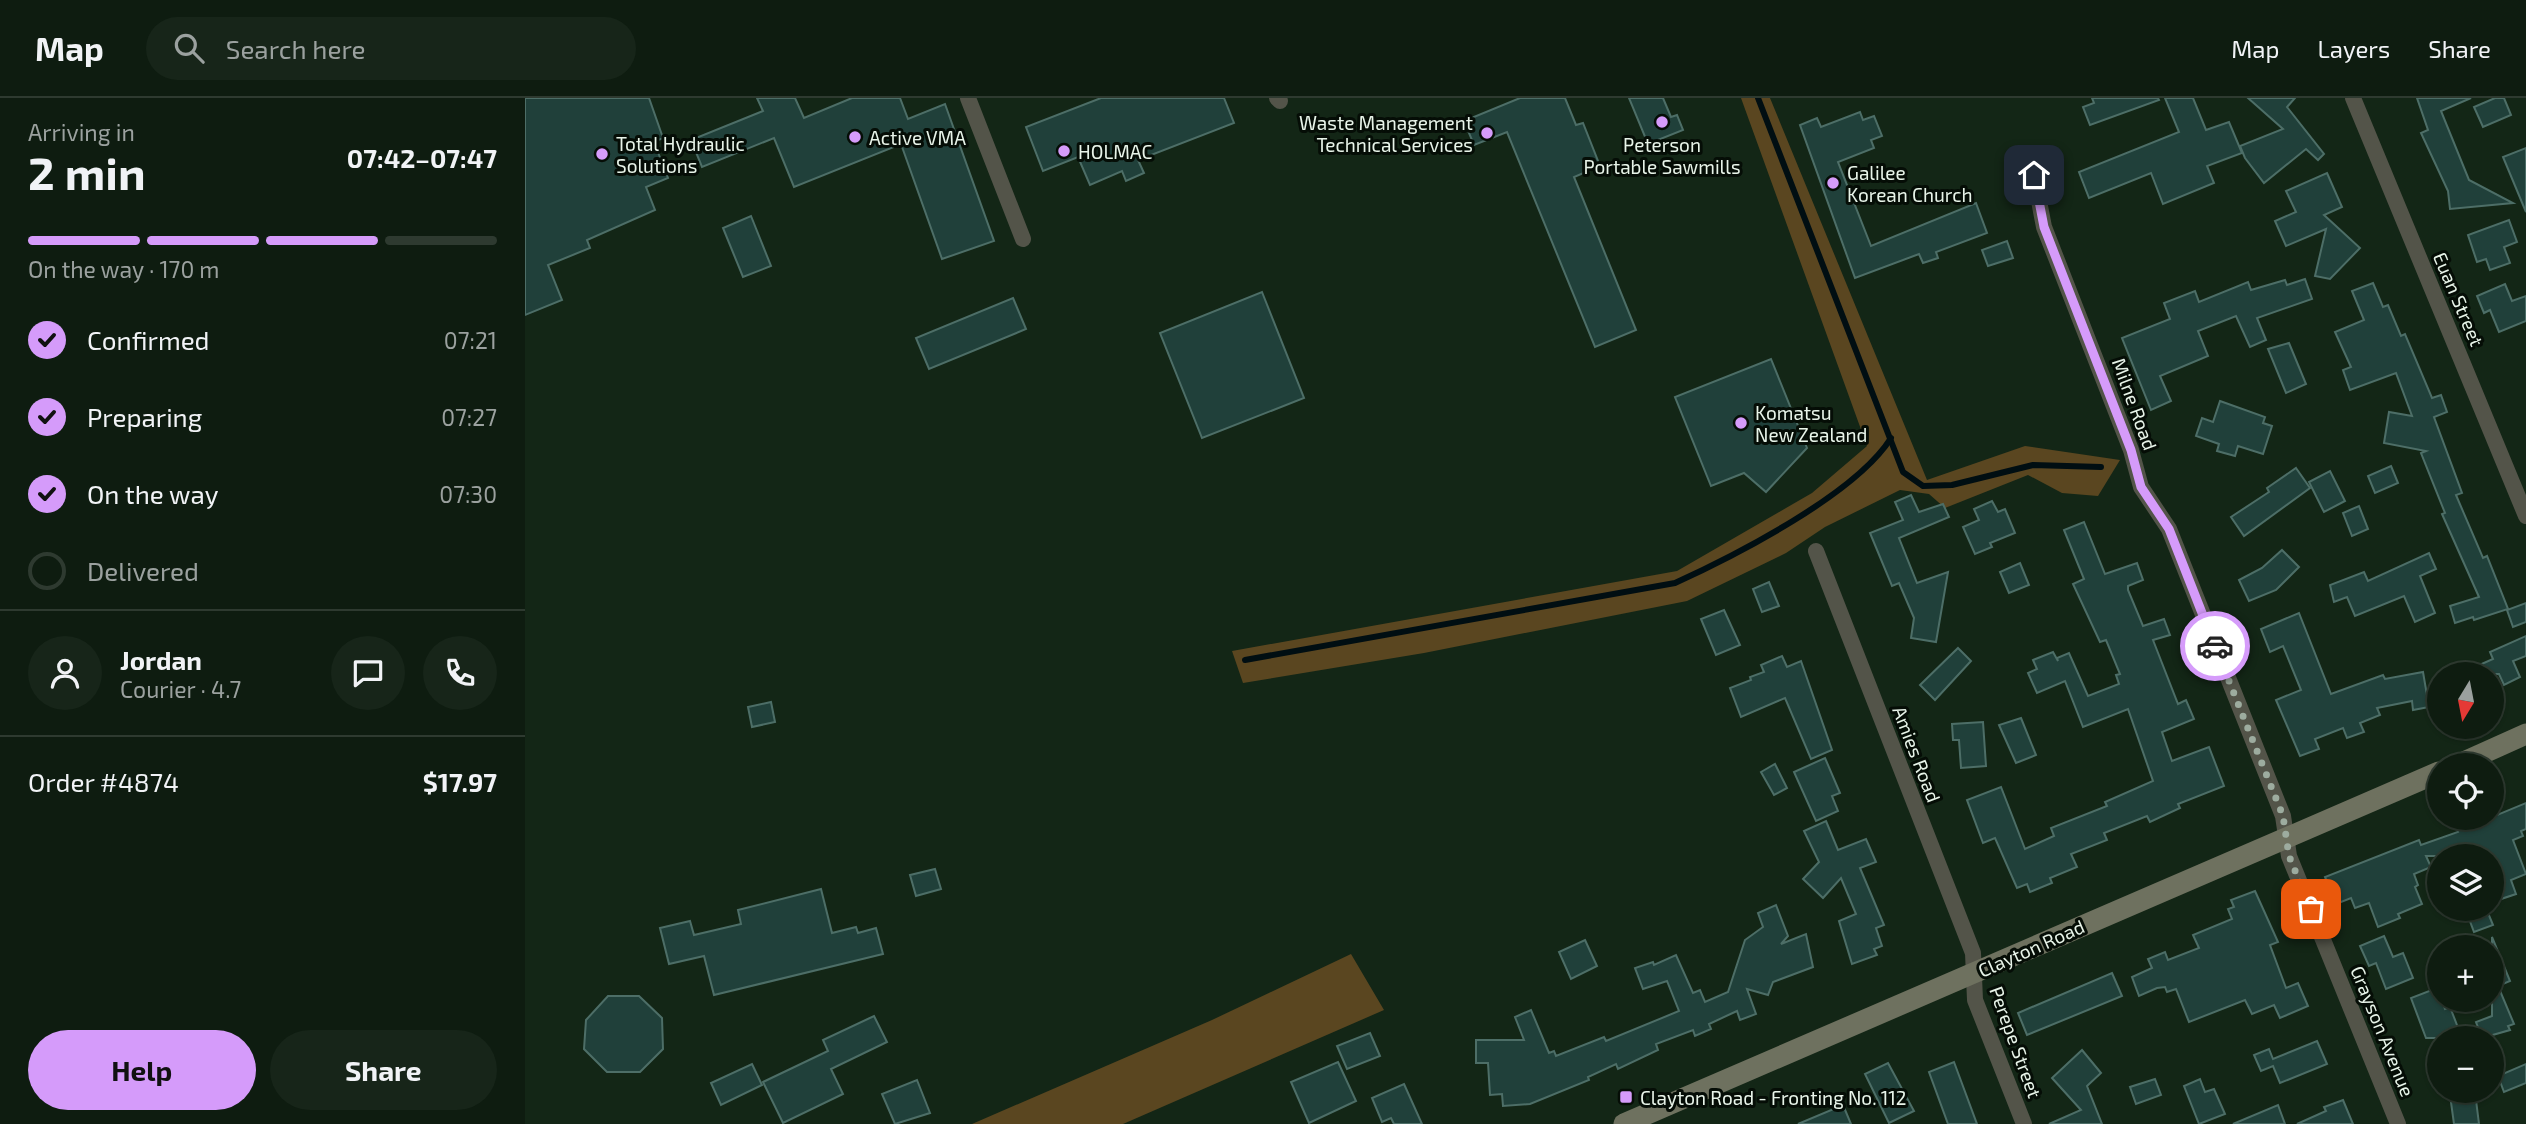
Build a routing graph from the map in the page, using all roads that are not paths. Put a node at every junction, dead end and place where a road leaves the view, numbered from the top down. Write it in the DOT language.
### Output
graph roads {
  1 [pos="968,98"];
  2 [pos="2353,98"];
  3 [pos="2034,175"];
  4 [pos="1023,239"];
  5 [pos="2526,516"];
  6 [pos="1816,551"];
  7 [pos="2526,734"];
  8 [pos="2484,753"];
  9 [pos="2427,777"];
  10 [pos="2286,836"];
  11 [pos="1973,973"];
  12 [pos="1624,1124"];
  13 [pos="2024,1124"];
  14 [pos="2398,1124"];
  1 -- 4 [label="street"];
  2 -- 5 [label="street, Euan Street"];
  3 -- 10 [label="street, Milne Road"];
  6 -- 11 [label="street, Amies Road"];
  7 -- 8 [label="main road"];
  9 -- 10 [label="main road, Clayton Road"];
  10 -- 11 [label="main road, Clayton Road"];
  10 -- 14 [label="street, Grayson Avenue"];
  11 -- 12 [label="main road, Clayton Road"];
  11 -- 13 [label="street, Perepe Street"];
}
